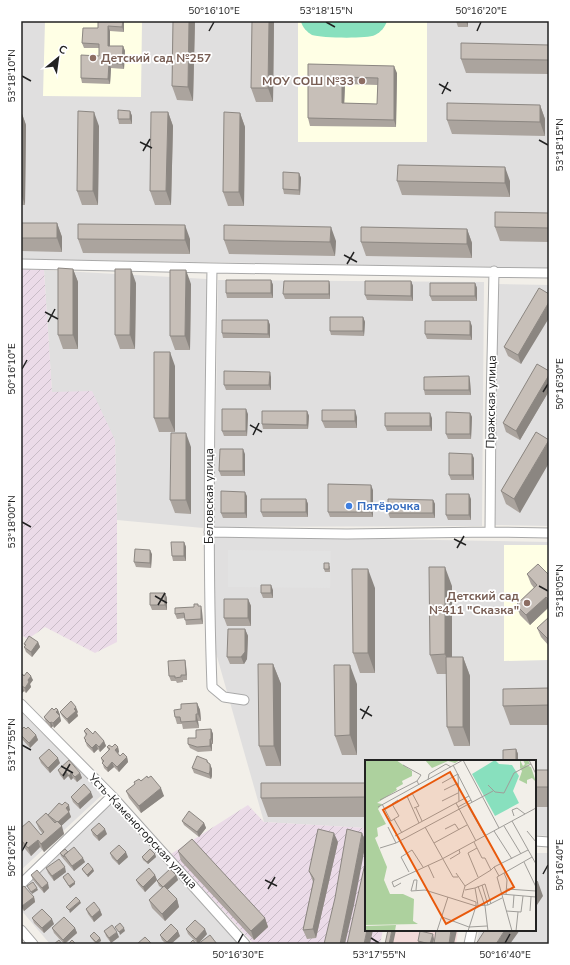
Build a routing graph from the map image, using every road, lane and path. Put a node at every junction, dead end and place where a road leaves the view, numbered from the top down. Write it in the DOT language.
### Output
graph roads {
  1 [pos="21,264"];
  2 [pos="212,268"];
  3 [pos="494,271"];
  4 [pos="549,273"];
  5 [pos="209,532"];
  6 [pos="490,532"];
  7 [pos="549,533"];
  8 [pos="244,700"];
  9 [pos="21,704"];
  10 [pos="112,796"];
  11 [pos="536,841"];
  12 [pos="549,842"];
  13 [pos="21,884"];
  14 [pos="21,930"];
  15 [pos="472,931"];
  16 [pos="33,944"];
  17 [pos="245,944"];
  18 [pos="468,944"];
  1 -- 2 [label="street"];
  2 -- 3 [label="street"];
  2 -- 5 [label="street, Беловская улица"];
  3 -- 4 [label="street"];
  3 -- 6 [label="street, Пражская улица"];
  5 -- 6 [label="street"];
  5 -- 8 [label="street, Беловская улица"];
  6 -- 7 [label="street"];
  9 -- 10 [label="street, Усть-Каменогорская улица"];
  10 -- 13 [label="street"];
  10 -- 17 [label="street, Усть-Каменогорская улица"];
  11 -- 12 [label="street"];
  14 -- 16 [label="street"];
  15 -- 18 [label="street"];
}
